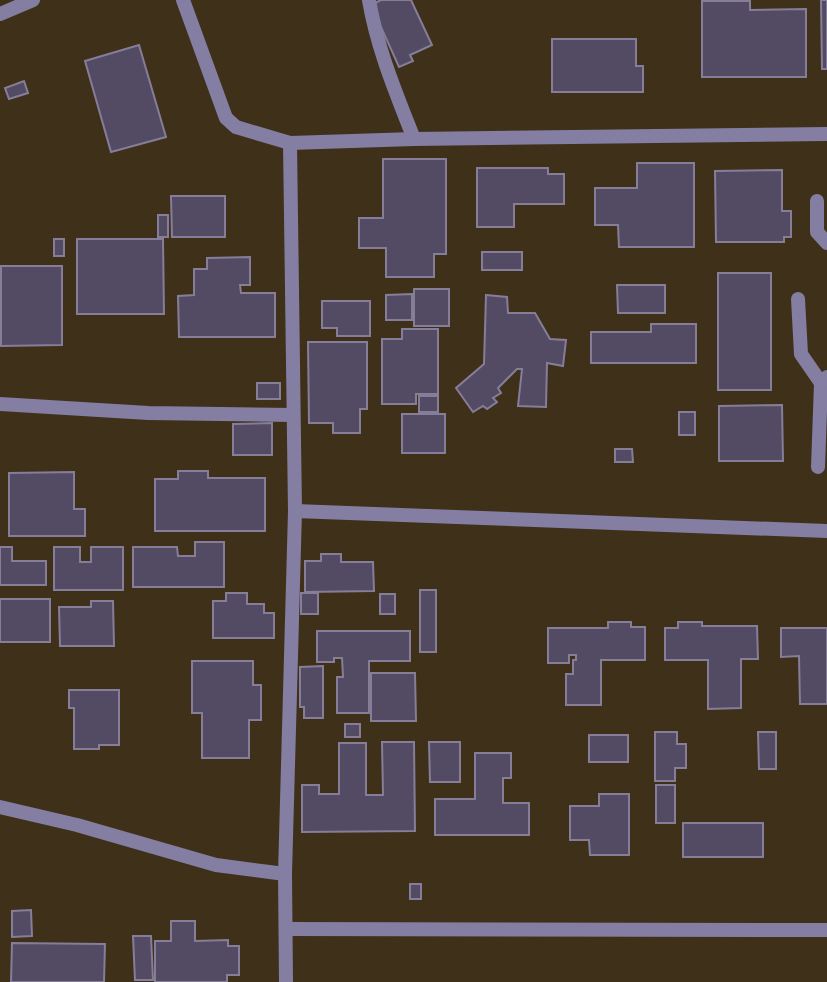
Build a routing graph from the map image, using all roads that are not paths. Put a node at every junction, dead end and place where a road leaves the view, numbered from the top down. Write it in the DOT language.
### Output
graph roads {
  1 [pos="33,0"];
  2 [pos="183,0"];
  3 [pos="369,0"];
  4 [pos="0,14"];
  5 [pos="827,134"];
  6 [pos="414,139"];
  7 [pos="290,143"];
  8 [pos="817,201"];
  9 [pos="827,243"];
  10 [pos="798,299"];
  11 [pos="824,380"];
  12 [pos="0,404"];
  13 [pos="293,415"];
  14 [pos="818,467"];
  15 [pos="295,511"];
  16 [pos="827,531"];
  17 [pos="0,807"];
  18 [pos="285,874"];
  19 [pos="286,929"];
  20 [pos="827,930"];
  21 [pos="286,982"];
  1 -- 4 [label="street"];
  2 -- 7 [label="street"];
  3 -- 6 [label="street"];
  5 -- 6 [label="street"];
  6 -- 7 [label="street"];
  7 -- 13 [label="street"];
  8 -- 9 [label="street"];
  10 -- 11 [label="street"];
  11 -- 14 [label="street"];
  12 -- 13 [label="street"];
  13 -- 15 [label="street"];
  15 -- 16 [label="street"];
  15 -- 18 [label="street"];
  17 -- 18 [label="street"];
  18 -- 19 [label="street"];
  19 -- 20 [label="street"];
  19 -- 21 [label="street"];
}
